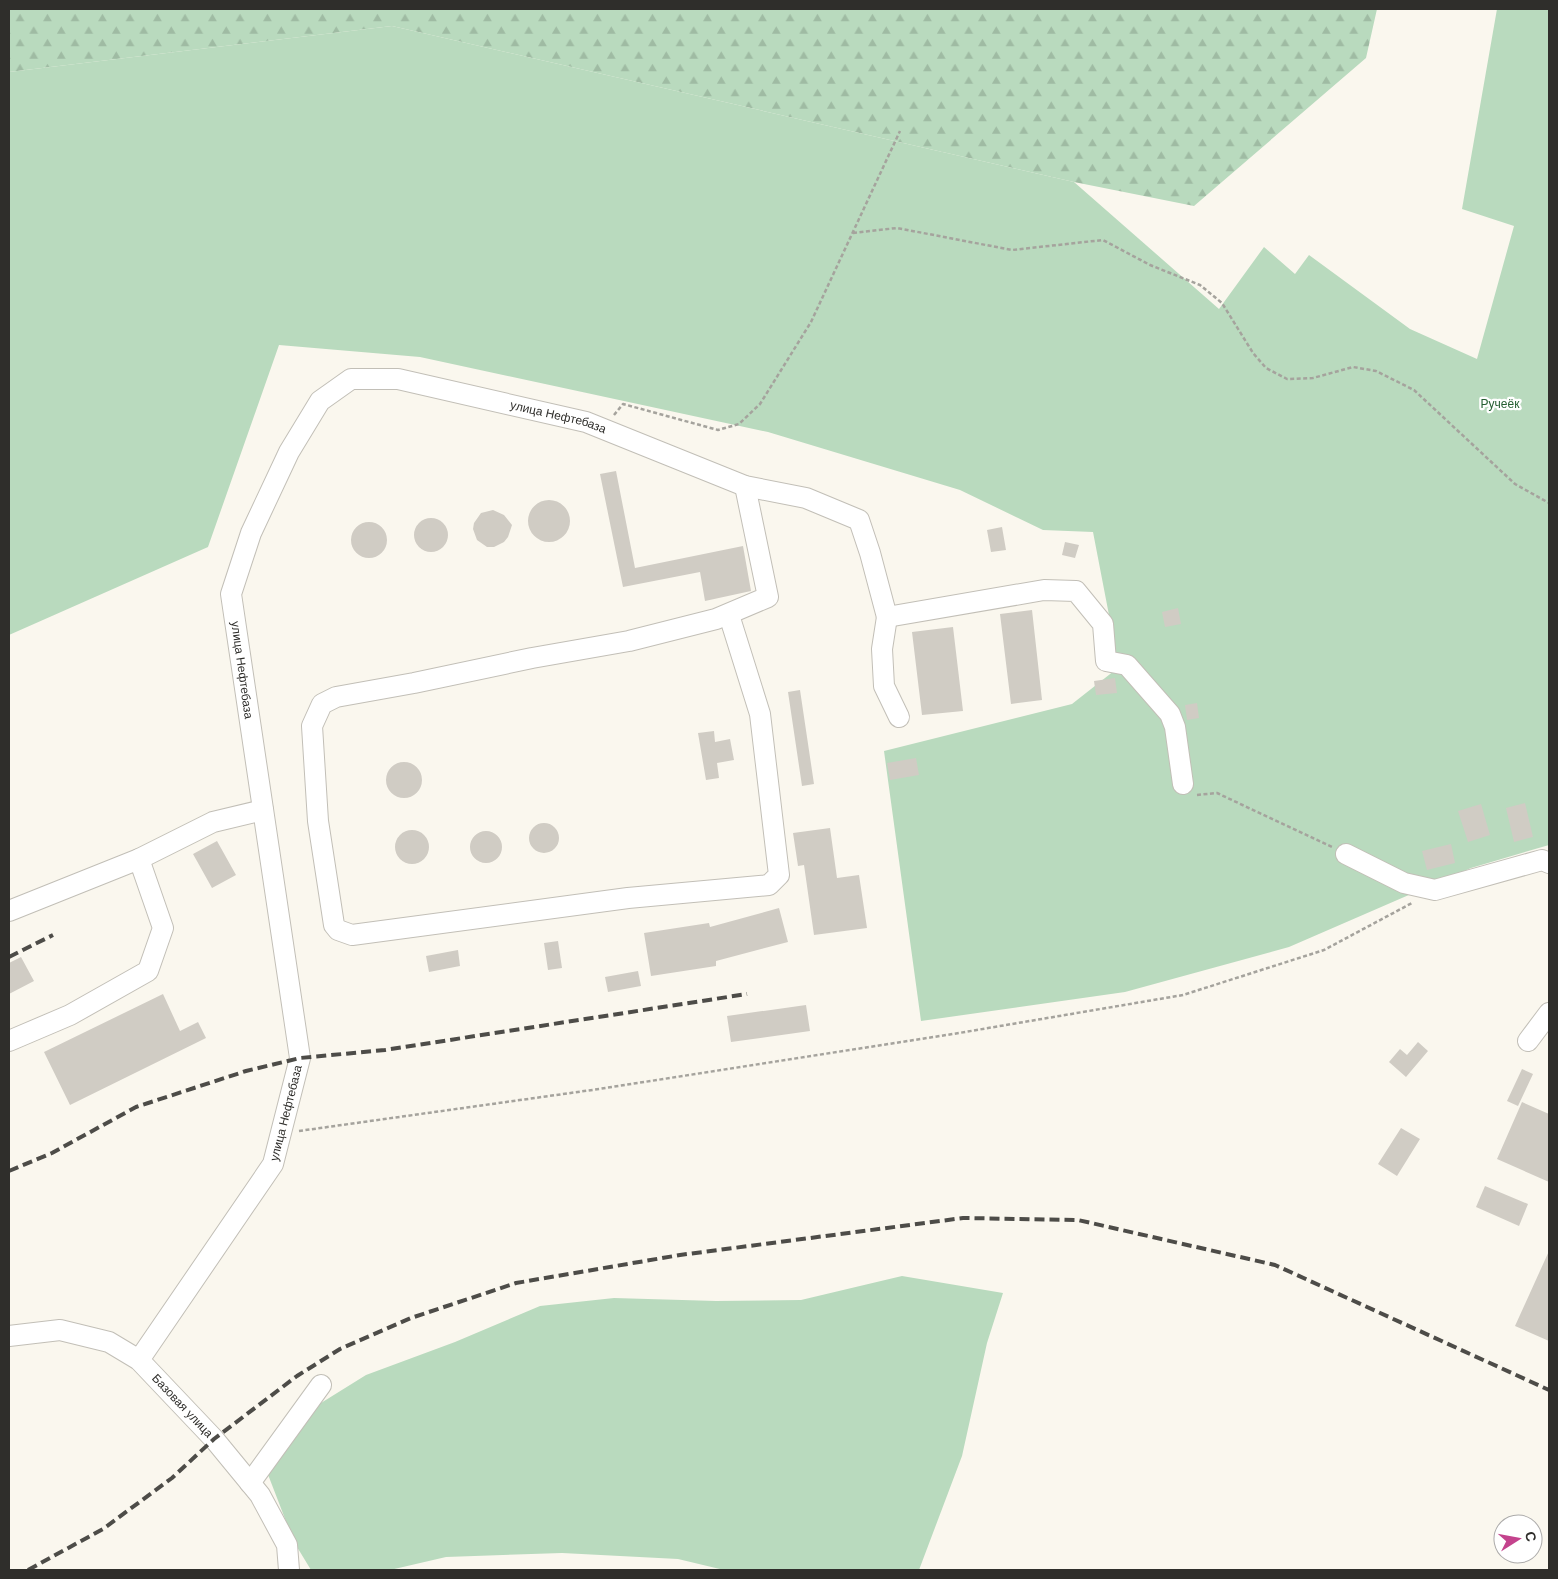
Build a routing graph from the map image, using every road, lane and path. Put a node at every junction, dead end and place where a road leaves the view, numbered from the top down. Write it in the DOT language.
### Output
graph roads {
  1 [pos="900,131"];
  2 [pos="853,233"];
  3 [pos="604,428"];
  4 [pos="745,486"];
  5 [pos="1549,503"];
  6 [pos="729,614"];
  7 [pos="887,617"];
  8 [pos="899,717"];
  9 [pos="1183,784"];
  10 [pos="263,810"];
  11 [pos="1346,854"];
  12 [pos="139,859"];
  13 [pos="1549,862"];
  14 [pos="1435,890"];
  15 [pos="9,911"];
  16 [pos="1549,1013"];
  17 [pos="9,1041"];
  18 [pos="1528,1041"];
  19 [pos="281,1134"];
  20 [pos="9,1336"];
  21 [pos="139,1360"];
  22 [pos="321,1385"];
  23 [pos="250,1483"];
  24 [pos="289,1570"];
  1 -- 2 [label="path"];
  2 -- 3 [label="path"];
  2 -- 5 [label="path"];
  3 -- 4 [label="street, улица Нефтебаза"];
  3 -- 10 [label="street, улица Нефтебаза"];
  4 -- 6 [label="street"];
  4 -- 7 [label="street, улица Нефтебаза"];
  6 -- 6 [label="street"];
  7 -- 8 [label="street"];
  7 -- 9 [label="street"];
  9 -- 11 [label="path"];
  10 -- 12 [label="street"];
  10 -- 19 [label="street, улица Нефтебаза"];
  11 -- 14 [label="street"];
  12 -- 15 [label="street"];
  12 -- 17 [label="street"];
  13 -- 14 [label="street"];
  14 -- 19 [label="path"];
  16 -- 18 [label="street"];
  19 -- 21 [label="street, улица Нефтебаза"];
  20 -- 21 [label="street, Базовая улица"];
  21 -- 23 [label="street, Базовая улица"];
  22 -- 23 [label="street"];
  23 -- 24 [label="street, Базовая улица"];
}
